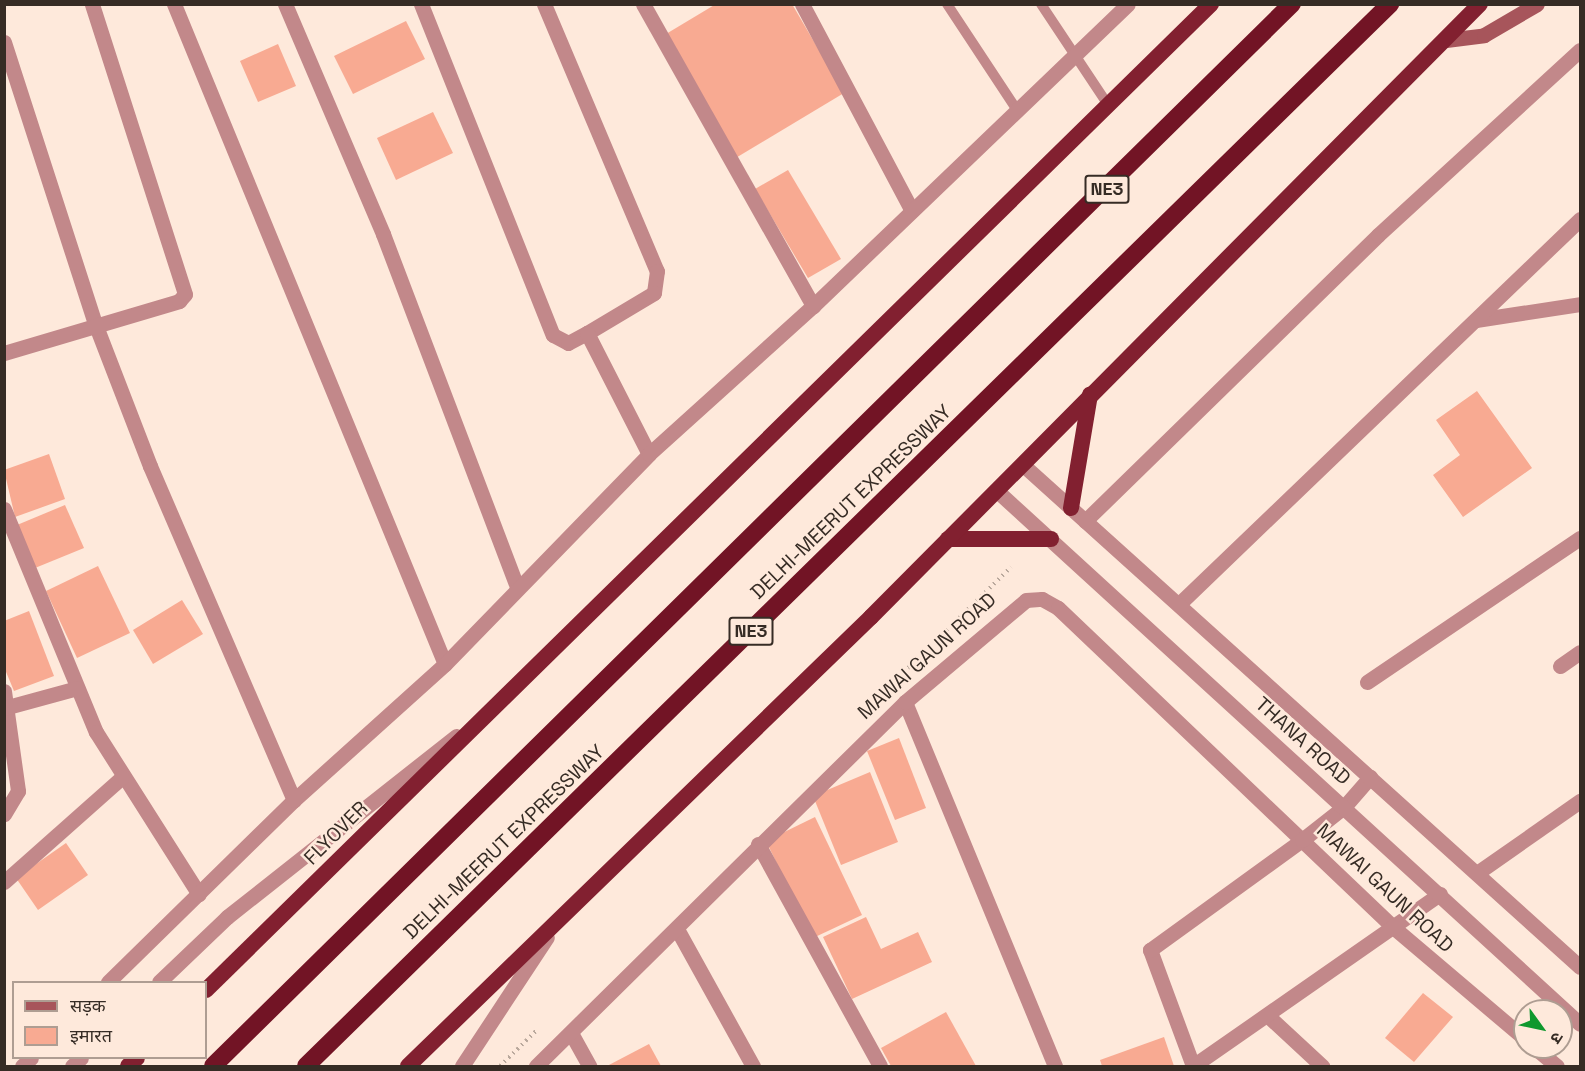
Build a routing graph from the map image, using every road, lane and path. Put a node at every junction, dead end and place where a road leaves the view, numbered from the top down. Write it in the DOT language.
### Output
graph roads {
  1 [pos="92,4"];
  2 [pos="174,4"];
  3 [pos="285,4"];
  4 [pos="421,4"];
  5 [pos="544,4"];
  6 [pos="643,4"];
  7 [pos="802,4"];
  8 [pos="947,4"];
  9 [pos="1041,4"];
  10 [pos="1128,4"];
  11 [pos="1211,4"];
  12 [pos="1292,4"];
  13 [pos="1390,4"];
  14 [pos="1480,4"];
  15 [pos="1537,4"];
  16 [pos="1446,40"];
  17 [pos="4,42"];
  18 [pos="1581,50"];
  19 [pos="1074,57"];
  20 [pos="1108,105"];
  21 [pos="1017,110"];
  22 [pos="912,210"];
  23 [pos="1581,219"];
  24 [pos="1581,304"];
  25 [pos="813,306"];
  26 [pos="1476,320"];
  27 [pos="96,326"];
  28 [pos="587,333"];
  29 [pos="4,353"];
  30 [pos="1090,395"];
  31 [pos="649,454"];
  32 [pos="1022,464"];
  33 [pos="996,490"];
  34 [pos="1071,508"];
  35 [pos="4,509"];
  36 [pos="1085,521"];
  37 [pos="1581,538"];
  38 [pos="948,539"];
  39 [pos="1051,539"];
  40 [pos="517,586"];
  41 [pos="1179,604"];
  42 [pos="1581,652"];
  43 [pos="445,664"];
  44 [pos="1560,666"];
  45 [pos="1367,682"];
  46 [pos="77,688"];
  47 [pos="4,691"];
  48 [pos="904,702"];
  49 [pos="495,705"];
  50 [pos="7,707"];
  51 [pos="1370,777"];
  52 [pos="122,778"];
  53 [pos="294,800"];
  54 [pos="1581,801"];
  55 [pos="1344,807"];
  56 [pos="4,814"];
  57 [pos="1302,840"];
  58 [pos="758,844"];
  59 [pos="1477,873"];
  60 [pos="4,882"];
  61 [pos="199,894"];
  62 [pos="1440,894"];
  63 [pos="555,924"];
  64 [pos="1393,927"];
  65 [pos="677,929"];
  66 [pos="1581,967"];
  67 [pos="109,981"];
  68 [pos="160,981"];
  69 [pos="207,989"];
  70 [pos="1268,1016"];
  71 [pos="1581,1024"];
  72 [pos="1513,1029"];
  73 [pos="571,1033"];
  74 [pos="213,1066"];
  75 [pos="306,1066"];
  76 [pos="408,1066"];
  77 [pos="462,1066"];
  78 [pos="536,1066"];
  79 [pos="589,1066"];
  80 [pos="753,1066"];
  81 [pos="880,1066"];
  82 [pos="1055,1066"];
  83 [pos="1193,1066"];
  84 [pos="1322,1066"];
  1 -- 27 [label="street"];
  2 -- 43 [label="street"];
  3 -- 40 [label="street"];
  4 -- 28 [label="street"];
  5 -- 28 [label="street"];
  6 -- 25 [label="street"];
  7 -- 22 [label="street"];
  8 -- 21 [label="lane"];
  9 -- 19 [label="lane"];
  10 -- 19 [label="street"];
  11 -- 20 [label="highway, FLYOVER"];
  12 -- 74 [label="highway, NE3"];
  13 -- 75 [label="highway, DELHI-MEERUT EXPRESSWAY / NE3"];
  14 -- 16 [label="highway"];
  15 -- 16 [label="main road"];
  16 -- 30 [label="highway"];
  17 -- 27 [label="street"];
  18 -- 36 [label="street"];
  19 -- 20 [label="lane"];
  19 -- 21 [label="street"];
  20 -- 49 [label="highway, FLYOVER"];
  21 -- 22 [label="street"];
  22 -- 25 [label="street"];
  23 -- 26 [label="street"];
  24 -- 26 [label="street"];
  25 -- 31 [label="street"];
  26 -- 41 [label="street"];
  27 -- 29 [label="street"];
  27 -- 53 [label="street"];
  28 -- 31 [label="street"];
  30 -- 32 [label="highway"];
  30 -- 34 [label="highway"];
  31 -- 40 [label="street"];
  32 -- 33 [label="highway"];
  32 -- 34 [label="street, THANA ROAD"];
  33 -- 38 [label="highway"];
  33 -- 39 [label="street, THANA ROAD"];
  34 -- 36 [label="street, THANA ROAD"];
  35 -- 46 [label="street"];
  36 -- 41 [label="street, THANA ROAD"];
  37 -- 45 [label="street"];
  38 -- 39 [label="highway"];
  38 -- 63 [label="highway"];
  39 -- 55 [label="street, THANA ROAD"];
  40 -- 43 [label="street"];
  41 -- 51 [label="street, THANA ROAD"];
  42 -- 44 [label="street"];
  43 -- 53 [label="street"];
  46 -- 50 [label="street"];
  46 -- 52 [label="street"];
  47 -- 50 [label="street"];
  48 -- 57 [label="street, MAWAI GAUN ROAD"];
  48 -- 58 [label="street, MAWAI GAUN ROAD"];
  48 -- 82 [label="street"];
  49 -- 68 [label="street"];
  49 -- 69 [label="highway, FLYOVER"];
  50 -- 56 [label="street"];
  51 -- 55 [label="street"];
  51 -- 59 [label="street, THANA ROAD"];
  52 -- 60 [label="street"];
  52 -- 61 [label="street"];
  53 -- 61 [label="street"];
  54 -- 59 [label="street"];
  55 -- 57 [label="street"];
  55 -- 62 [label="street, THANA ROAD"];
  57 -- 64 [label="street, MAWAI GAUN ROAD"];
  57 -- 83 [label="street"];
  58 -- 65 [label="street, MAWAI GAUN ROAD"];
  58 -- 81 [label="street"];
  59 -- 66 [label="street, THANA ROAD"];
  61 -- 67 [label="street"];
  62 -- 64 [label="street"];
  62 -- 71 [label="street, THANA ROAD"];
  63 -- 76 [label="highway"];
  63 -- 77 [label="street"];
  64 -- 70 [label="street"];
  64 -- 72 [label="street, MAWAI GAUN ROAD"];
  65 -- 73 [label="street, MAWAI GAUN ROAD"];
  65 -- 80 [label="street"];
  70 -- 83 [label="street"];
  70 -- 84 [label="street"];
  73 -- 78 [label="street, MAWAI GAUN ROAD"];
  73 -- 79 [label="street"];
}
